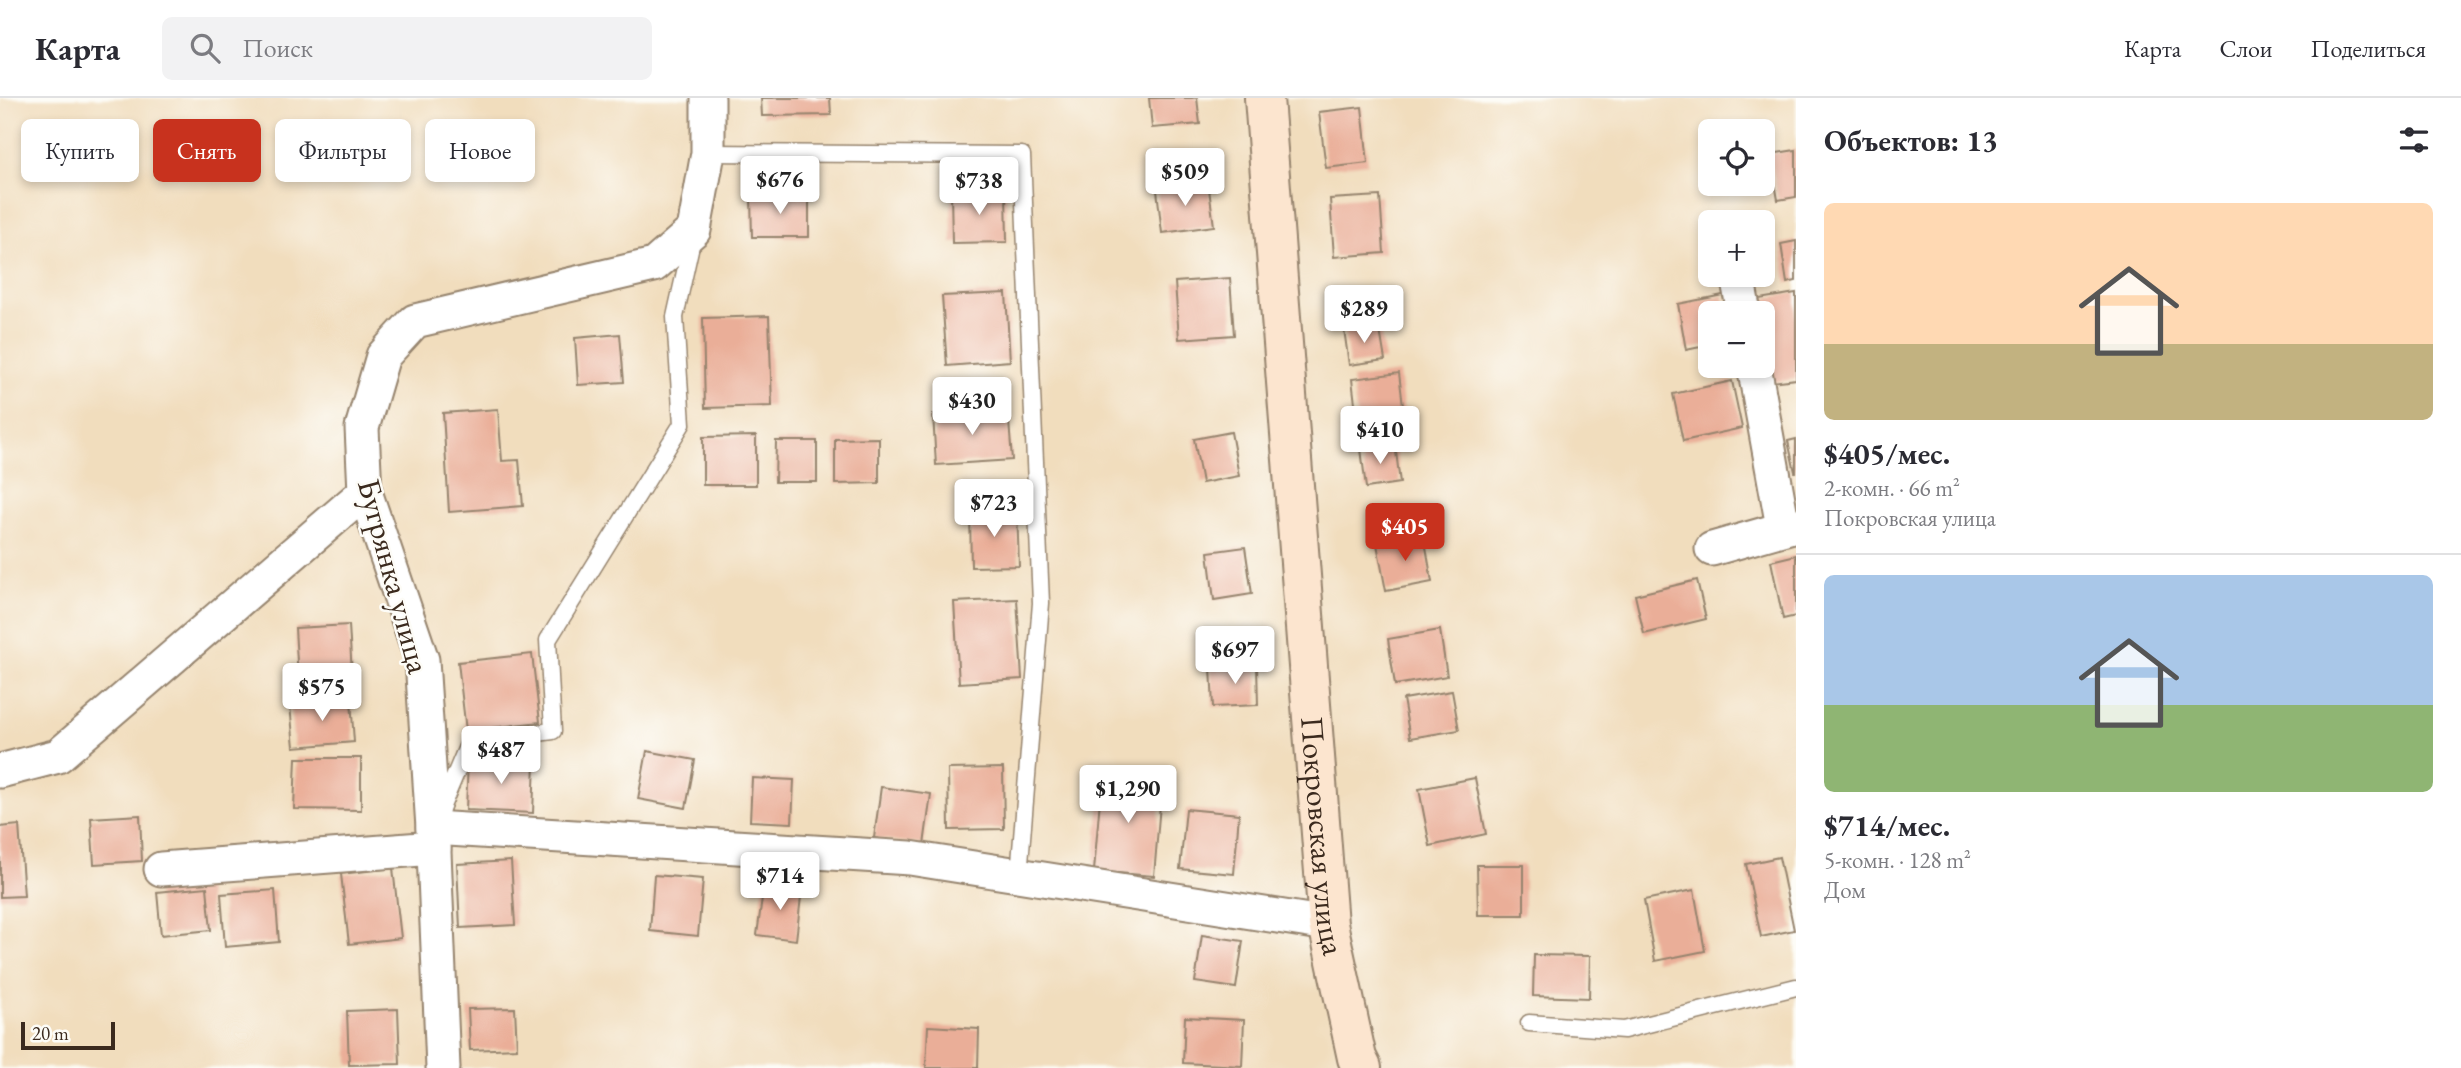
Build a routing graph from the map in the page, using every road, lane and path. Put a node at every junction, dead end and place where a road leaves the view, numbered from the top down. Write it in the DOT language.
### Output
graph roads {
  1 [pos="708,98"];
  2 [pos="1264,98"];
  3 [pos="708,153"];
  4 [pos="694,230"];
  5 [pos="1757,378"];
  6 [pos="365,492"];
  7 [pos="1789,526"];
  8 [pos="1712,549"];
  9 [pos="0,771"];
  10 [pos="433,838"];
  11 [pos="161,869"];
  12 [pos="1018,876"];
  13 [pos="1328,924"];
  14 [pos="1796,987"];
  15 [pos="1529,1023"];
  16 [pos="443,1068"];
  17 [pos="1362,1068"];
  1 -- 3 [label="street"];
  2 -- 13 [label="street, Покровская улица"];
  3 -- 4 [label="street"];
  3 -- 12 [label="lane"];
  4 -- 6 [label="street, Бугрянка улица"];
  4 -- 10 [label="lane"];
  5 -- 7 [label="street"];
  6 -- 9 [label="street"];
  6 -- 10 [label="street, Бугрянка улица"];
  7 -- 8 [label="street"];
  10 -- 11 [label="street"];
  10 -- 12 [label="street"];
  10 -- 16 [label="street, Бугрянка улица"];
  12 -- 13 [label="street"];
  13 -- 17 [label="street, Покровская улица"];
  14 -- 15 [label="lane"];
}
